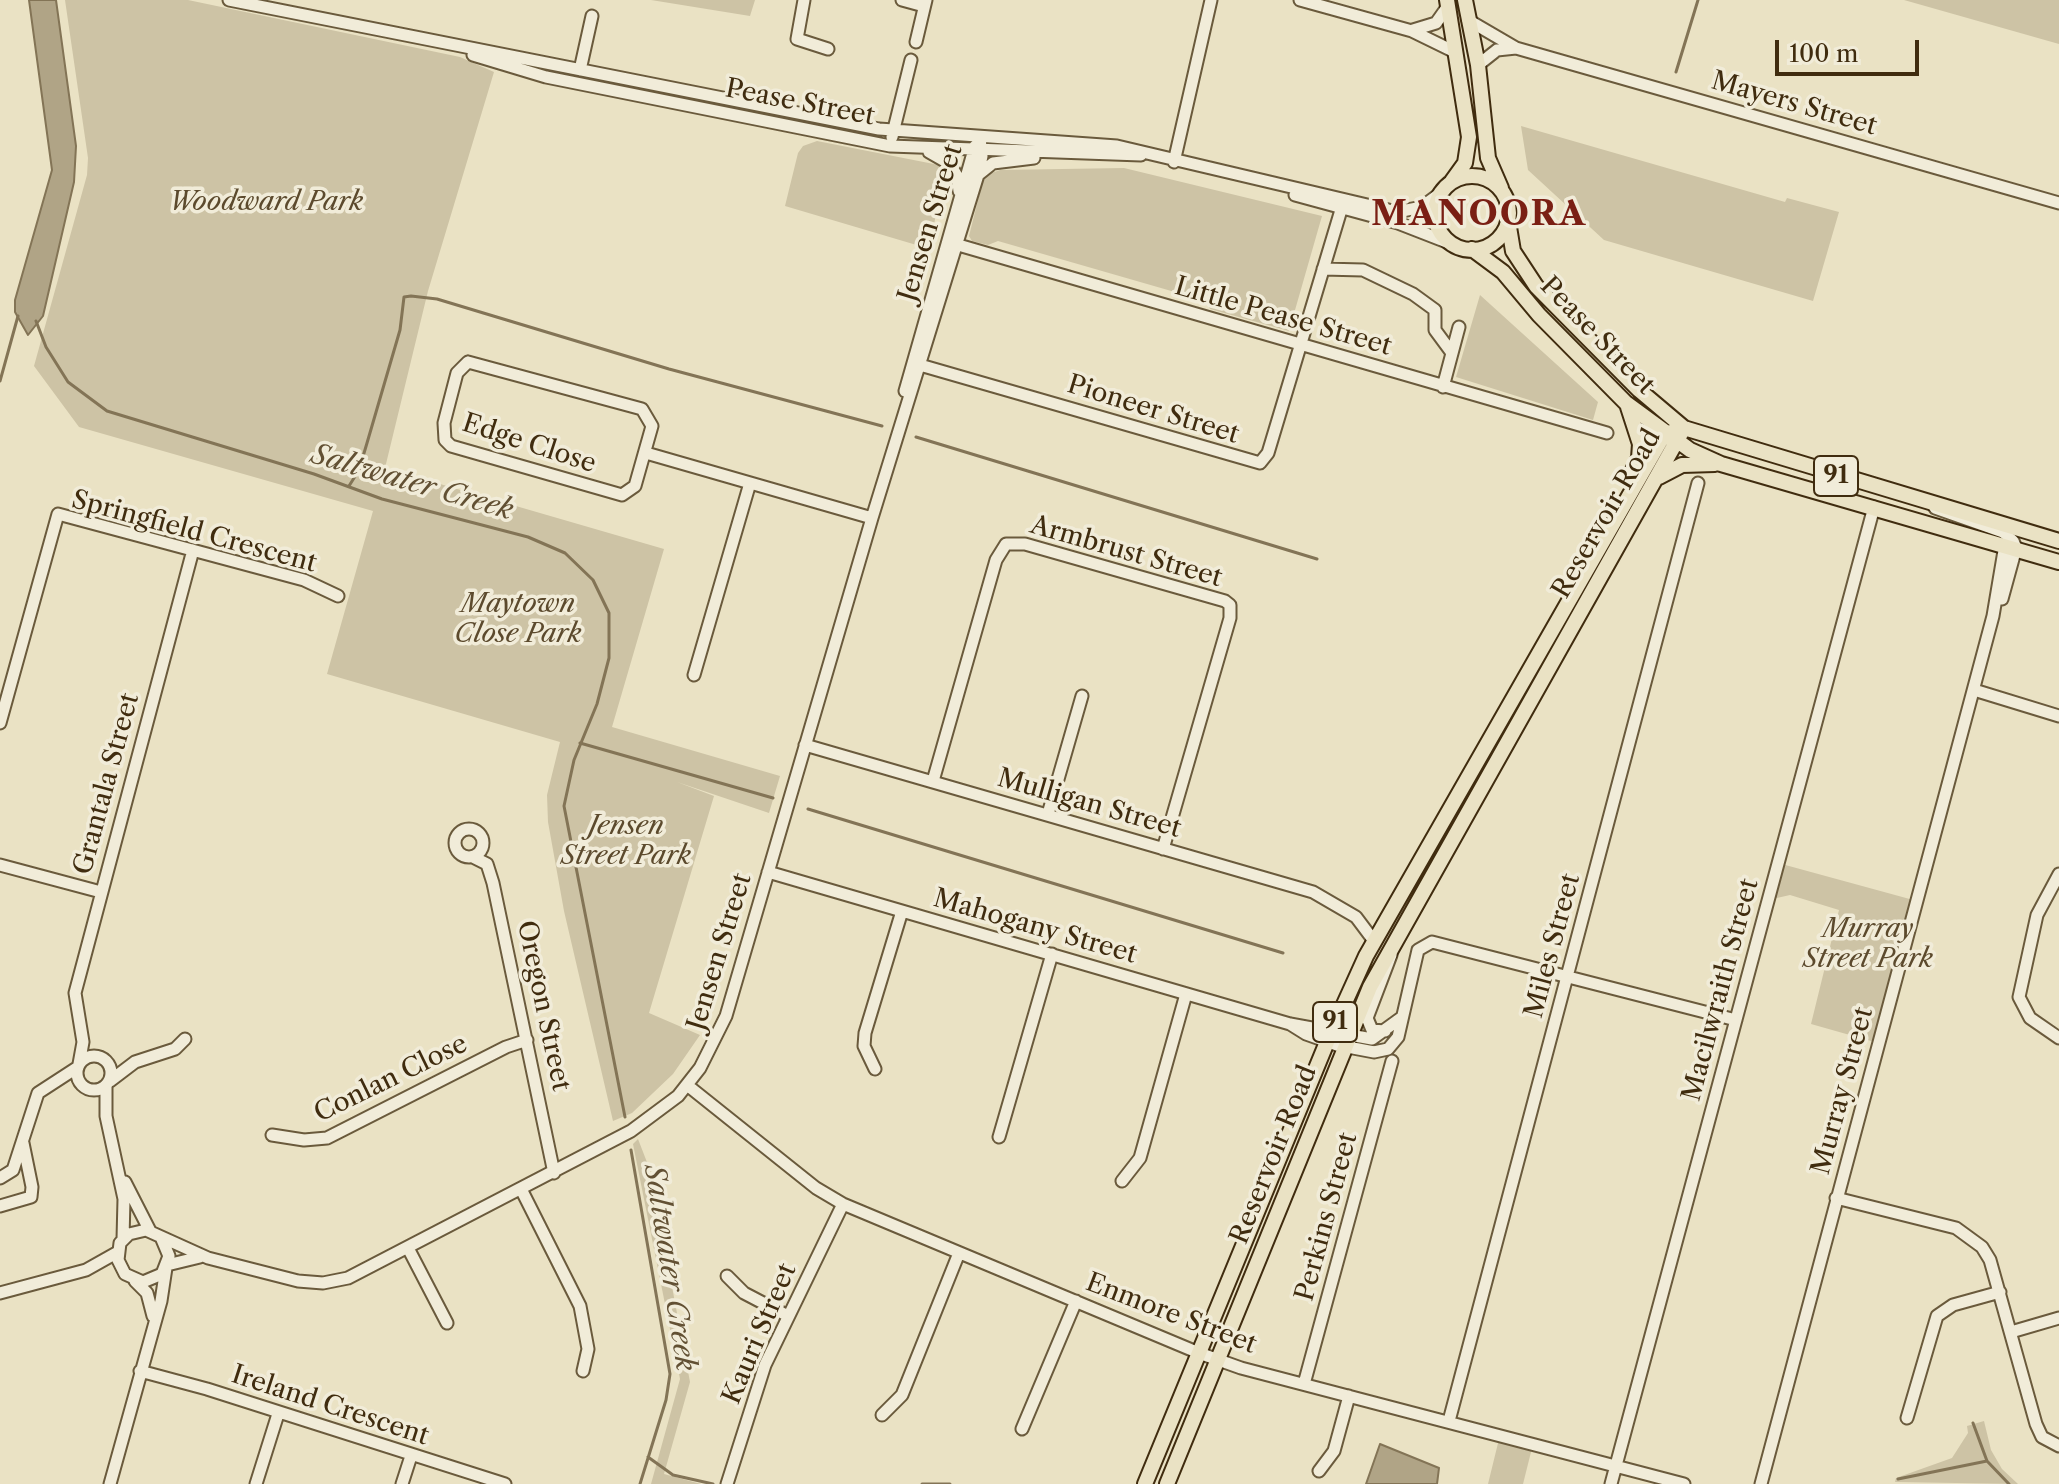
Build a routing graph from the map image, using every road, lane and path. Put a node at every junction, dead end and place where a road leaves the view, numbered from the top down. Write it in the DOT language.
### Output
graph roads {
  1 [pos="229,0"];
  2 [pos="804,0"];
  3 [pos="902,0"];
  4 [pos="1211,0"];
  5 [pos="1300,0"];
  6 [pos="1465,0"];
  7 [pos="925,3"];
  8 [pos="1447,3"];
  9 [pos="592,16"];
  10 [pos="1468,20"];
  11 [pos="1412,31"];
  12 [pos="916,42"];
  13 [pos="447,46"];
  14 [pos="1516,48"];
  15 [pos="828,49"];
  16 [pos="1455,52"];
  17 [pos="911,60"];
  18 [pos="1478,65"];
  19 [pos="580,70"];
  20 [pos="893,131"];
  21 [pos="890,146"];
  22 [pos="978,146"];
  23 [pos="921,149"];
  24 [pos="1059,155"];
  25 [pos="1150,155"];
  26 [pos="1174,162"];
  27 [pos="978,175"];
  28 [pos="1446,188"];
  29 [pos="1504,195"];
  30 [pos="959,196"];
  31 [pos="1343,203"];
  32 [pos="2059,203"];
  33 [pos="1508,221"];
  34 [pos="952,244"];
  35 [pos="1452,244"];
  36 [pos="1472,249"];
  37 [pos="1323,269"];
  38 [pos="1459,327"];
  39 [pos="1300,346"];
  40 [pos="1452,353"];
  41 [pos="917,364"];
  42 [pos="1443,387"];
  43 [pos="1626,403"];
  44 [pos="1607,433"];
  45 [pos="1675,435"];
  46 [pos="646,453"];
  47 [pos="1721,464"];
  48 [pos="750,483"];
  49 [pos="1653,483"];
  50 [pos="1698,483"];
  51 [pos="1920,500"];
  52 [pos="1874,507"];
  53 [pos="872,518"];
  54 [pos="2028,531"];
  55 [pos="2059,541"];
  56 [pos="2011,546"];
  57 [pos="193,550"];
  58 [pos="2059,552"];
  59 [pos="1596,553"];
  60 [pos="2059,562"];
  61 [pos="338,596"];
  62 [pos="694,675"];
  63 [pos="1974,690"];
  64 [pos="1082,696"];
  65 [pos="2059,716"];
  66 [pos="0,723"];
  67 [pos="805,745"];
  68 [pos="933,781"];
  69 [pos="1048,814"];
  70 [pos="483,839"];
  71 [pos="1163,849"];
  72 [pos="473,857"];
  73 [pos="0,865"];
  74 [pos="490,868"];
  75 [pos="768,872"];
  76 [pos="2059,874"];
  77 [pos="101,892"];
  78 [pos="902,911"];
  79 [pos="1356,917"];
  80 [pos="1384,922"];
  81 [pos="1374,941"];
  82 [pos="1392,946"];
  83 [pos="1052,954"];
  84 [pos="1567,976"];
  85 [pos="1186,994"];
  86 [pos="1401,1018"];
  87 [pos="1736,1020"];
  88 [pos="82,1030"];
  89 [pos="1386,1031"];
  90 [pos="1329,1036"];
  91 [pos="2059,1038"];
  92 [pos="185,1039"];
  93 [pos="527,1040"];
  94 [pos="1346,1040"];
  95 [pos="102,1058"];
  96 [pos="1392,1061"];
  97 [pos="135,1062"];
  98 [pos="79,1066"];
  99 [pos="875,1069"];
  100 [pos="53,1083"];
  101 [pos="107,1084"];
  102 [pos="687,1085"];
  103 [pos="84,1087"];
  104 [pos="106,1116"];
  105 [pos="272,1135"];
  106 [pos="999,1137"];
  107 [pos="23,1142"];
  108 [pos="554,1173"];
  109 [pos="121,1174"];
  110 [pos="0,1178"];
  111 [pos="1122,1181"];
  112 [pos="521,1189"];
  113 [pos="1836,1198"];
  114 [pos="843,1204"];
  115 [pos="0,1206"];
  116 [pos="155,1234"];
  117 [pos="120,1246"];
  118 [pos="408,1248"];
  119 [pos="959,1253"];
  120 [pos="208,1258"];
  121 [pos="167,1266"];
  122 [pos="86,1270"];
  123 [pos="122,1271"];
  124 [pos="727,1276"];
  125 [pos="135,1281"];
  126 [pos="2000,1292"];
  127 [pos="0,1293"];
  128 [pos="1076,1301"];
  129 [pos="788,1316"];
  130 [pos="2059,1318"];
  131 [pos="154,1321"];
  132 [pos="447,1323"];
  133 [pos="2011,1332"];
  134 [pos="1199,1353"];
  135 [pos="1217,1359"];
  136 [pos="140,1371"];
  137 [pos="583,1371"];
  138 [pos="1304,1384"];
  139 [pos="1349,1396"];
  140 [pos="278,1414"];
  141 [pos="882,1415"];
  142 [pos="1907,1418"];
  143 [pos="1449,1421"];
  144 [pos="1022,1429"];
  145 [pos="2059,1446"];
  146 [pos="411,1456"];
  147 [pos="1616,1465"];
  148 [pos="1319,1471"];
  149 [pos="110,1484"];
  150 [pos="256,1484"];
  151 [pos="402,1484"];
  152 [pos="505,1484"];
  153 [pos="727,1484"];
  154 [pos="1145,1484"];
  155 [pos="1167,1484"];
  156 [pos="1611,1484"];
  157 [pos="1684,1484"];
  158 [pos="1761,1484"];
  1 -- 13 [label="street, Pease Street"];
  2 -- 15 [label="street"];
  3 -- 7 [label="street"];
  4 -- 26 [label="street"];
  5 -- 11 [label="street"];
  6 -- 10 [label="main road"];
  7 -- 12 [label="street"];
  8 -- 11 [label="street"];
  8 -- 16 [label="main road"];
  9 -- 19 [label="street"];
  10 -- 14 [label="street, Mayers Street"];
  10 -- 18 [label="main road"];
  11 -- 16 [label="street"];
  13 -- 19 [label="street, Pease Street"];
  13 -- 21 [label="street, Pease Street"];
  14 -- 18 [label="street"];
  14 -- 32 [label="street, Mayers Street"];
  16 -- 28 [label="main road"];
  17 -- 20 [label="street"];
  18 -- 29 [label="main road"];
  19 -- 20 [label="street, Pease Street"];
  20 -- 21 [label="street"];
  20 -- 22 [label="street, Pease Street"];
  21 -- 23 [label="street, Pease Street"];
  22 -- 23 [label="street, Pease Street"];
  22 -- 24 [label="street, Pease Street"];
  22 -- 25 [label="street, Pease Street"];
  22 -- 27 [label="street, Jensen Street"];
  22 -- 30 [label="street, Jensen Street"];
  23 -- 30 [label="street"];
  24 -- 25 [label="street, Pease Street"];
  24 -- 27 [label="street"];
  25 -- 26 [label="street, Pease Street"];
  26 -- 31 [label="street, Pease Street"];
  27 -- 34 [label="street, Jensen Street"];
  28 -- 29 [label="main road"];
  28 -- 31 [label="street, Pease Street"];
  28 -- 35 [label="main road"];
  29 -- 33 [label="main road"];
  30 -- 34 [label="street, Jensen Street"];
  31 -- 35 [label="street, Pease Street"];
  31 -- 37 [label="street, Pioneer Street"];
  33 -- 36 [label="main road"];
  33 -- 45 [label="main road, Pease Street"];
  34 -- 39 [label="street, Little Pease Street"];
  34 -- 41 [label="street, Jensen Street"];
  35 -- 36 [label="main road"];
  36 -- 43 [label="main road, Pease Street"];
  37 -- 39 [label="street, Pioneer Street"];
  37 -- 40 [label="street"];
  38 -- 40 [label="street"];
  39 -- 41 [label="street, Pioneer Street"];
  39 -- 42 [label="street, Little Pease Street"];
  40 -- 42 [label="street"];
  41 -- 53 [label="street, Jensen Street"];
  42 -- 44 [label="street, Little Pease Street"];
  43 -- 45 [label="main road, Pease Street"];
  43 -- 59 [label="main road"];
  45 -- 47 [label="main road, Pease Street"];
  45 -- 49 [label="main road, Reservoir Road"];
  45 -- 51 [label="main road, Pease Street / 91"];
  45 -- 59 [label="main road, Reservoir Road / 91"];
  46 -- 46 [label="street, Edge Close"];
  46 -- 48 [label="street"];
  47 -- 49 [label="main road, 91"];
  47 -- 52 [label="main road, Pease Street / 91"];
  48 -- 53 [label="street"];
  48 -- 62 [label="street"];
  49 -- 82 [label="main road, Reservoir Road / 91"];
  50 -- 84 [label="street, Miles Street"];
  51 -- 54 [label="main road, Pease Street / 91"];
  51 -- 56 [label="street"];
  52 -- 56 [label="main road, Pease Street / 91"];
  52 -- 87 [label="street, Macilwraith Street"];
  53 -- 67 [label="street, Jensen Street"];
  54 -- 55 [label="main road, Pease Street / 91"];
  54 -- 58 [label="main road"];
  56 -- 60 [label="main road, Pease Street / 91"];
  56 -- 63 [label="street, Murray Street"];
  57 -- 61 [label="street, Springfield Crescent"];
  57 -- 66 [label="street, Springfield Crescent"];
  57 -- 77 [label="street, Grantala Street"];
  59 -- 80 [label="main road, Reservoir Road / 91"];
  63 -- 65 [label="street"];
  63 -- 113 [label="street, Murray Street"];
  64 -- 69 [label="street"];
  67 -- 68 [label="street, Mulligan Street"];
  67 -- 75 [label="street, Jensen Street"];
  68 -- 69 [label="street, Mulligan Street"];
  68 -- 71 [label="street, Armbrust Street"];
  69 -- 71 [label="street, Mulligan Street"];
  70 -- 72 [label="street"];
  70 -- 72 [label="street"];
  70 -- 74 [label="street, Oregon Street"];
  71 -- 79 [label="street, Mulligan Street"];
  72 -- 74 [label="street"];
  73 -- 77 [label="street"];
  74 -- 93 [label="street, Oregon Street"];
  75 -- 78 [label="street, Mahogany Street"];
  75 -- 102 [label="street, Jensen Street"];
  76 -- 91 [label="street"];
  77 -- 88 [label="street, Grantala Street"];
  78 -- 83 [label="street, Mahogany Street"];
  78 -- 99 [label="street"];
  79 -- 80 [label="street, Mulligan Street"];
  79 -- 81 [label="street, Mulligan Street"];
  80 -- 81 [label="main road, Reservoir Road / 91"];
  81 -- 90 [label="main road, Reservoir Road / 91"];
  82 -- 89 [label="street"];
  82 -- 94 [label="main road, Reservoir Road / 91"];
  83 -- 85 [label="street, Mahogany Street"];
  83 -- 106 [label="street"];
  84 -- 86 [label="street"];
  84 -- 87 [label="street"];
  84 -- 143 [label="street, Miles Street"];
  85 -- 90 [label="street, Mahogany Street"];
  85 -- 111 [label="street"];
  86 -- 89 [label="street"];
  86 -- 94 [label="street"];
  87 -- 147 [label="street, Macilwraith Street"];
  88 -- 95 [label="street, Grantala Street"];
  88 -- 98 [label="street, Grantala Street"];
  89 -- 94 [label="street"];
  90 -- 94 [label="street, Mahogany Street"];
  90 -- 134 [label="main road, Reservoir Road / 91"];
  92 -- 97 [label="street"];
  93 -- 105 [label="street, Conlan Close"];
  93 -- 108 [label="street, Oregon Street"];
  94 -- 135 [label="main road, Reservoir Road / 91"];
  95 -- 97 [label="street"];
  95 -- 98 [label="street"];
  95 -- 101 [label="street"];
  96 -- 138 [label="street, Perkins Street"];
  97 -- 101 [label="street"];
  98 -- 100 [label="street"];
  98 -- 103 [label="street"];
  100 -- 103 [label="street"];
  100 -- 107 [label="street"];
  101 -- 103 [label="street"];
  101 -- 104 [label="street"];
  102 -- 108 [label="street, Jensen Street"];
  102 -- 114 [label="street, Enmore Street"];
  103 -- 104 [label="street"];
  104 -- 109 [label="street"];
  107 -- 110 [label="street"];
  107 -- 115 [label="street"];
  108 -- 112 [label="street, Jensen Street"];
  109 -- 116 [label="street"];
  109 -- 117 [label="street"];
  112 -- 118 [label="street, Jensen Street"];
  112 -- 137 [label="street"];
  113 -- 126 [label="street"];
  113 -- 158 [label="street, Murray Street"];
  114 -- 119 [label="street, Enmore Street"];
  114 -- 129 [label="street, Kauri Street"];
  116 -- 117 [label="street"];
  116 -- 120 [label="street, Jensen Street"];
  116 -- 121 [label="street"];
  117 -- 122 [label="street"];
  117 -- 123 [label="street"];
  118 -- 120 [label="street, Jensen Street"];
  118 -- 132 [label="street"];
  119 -- 128 [label="street, Enmore Street"];
  119 -- 141 [label="street"];
  120 -- 121 [label="street, Jensen Street"];
  121 -- 125 [label="street"];
  121 -- 131 [label="street"];
  122 -- 123 [label="street"];
  122 -- 127 [label="street"];
  123 -- 125 [label="street"];
  124 -- 129 [label="street"];
  125 -- 131 [label="street"];
  126 -- 133 [label="street"];
  126 -- 142 [label="street"];
  128 -- 134 [label="street, Enmore Street"];
  128 -- 144 [label="street"];
  129 -- 153 [label="street, Kauri Street"];
  130 -- 133 [label="street"];
  131 -- 136 [label="street"];
  133 -- 145 [label="street"];
  134 -- 135 [label="street, Enmore Street"];
  134 -- 154 [label="main road, Reservoir Road / 91"];
  135 -- 138 [label="street, Enmore Street"];
  135 -- 155 [label="main road, Reservoir Road / 91"];
  136 -- 140 [label="street, Ireland Crescent"];
  136 -- 149 [label="street"];
  138 -- 139 [label="street, Enmore Street"];
  139 -- 143 [label="street, Enmore Street"];
  139 -- 148 [label="street"];
  140 -- 146 [label="street, Ireland Crescent"];
  140 -- 150 [label="street"];
  143 -- 147 [label="street, Enmore Street"];
  146 -- 151 [label="street"];
  146 -- 152 [label="street, Ireland Crescent"];
  147 -- 156 [label="street, Macilwraith Street"];
  147 -- 157 [label="street, Enmore Street"];
}
